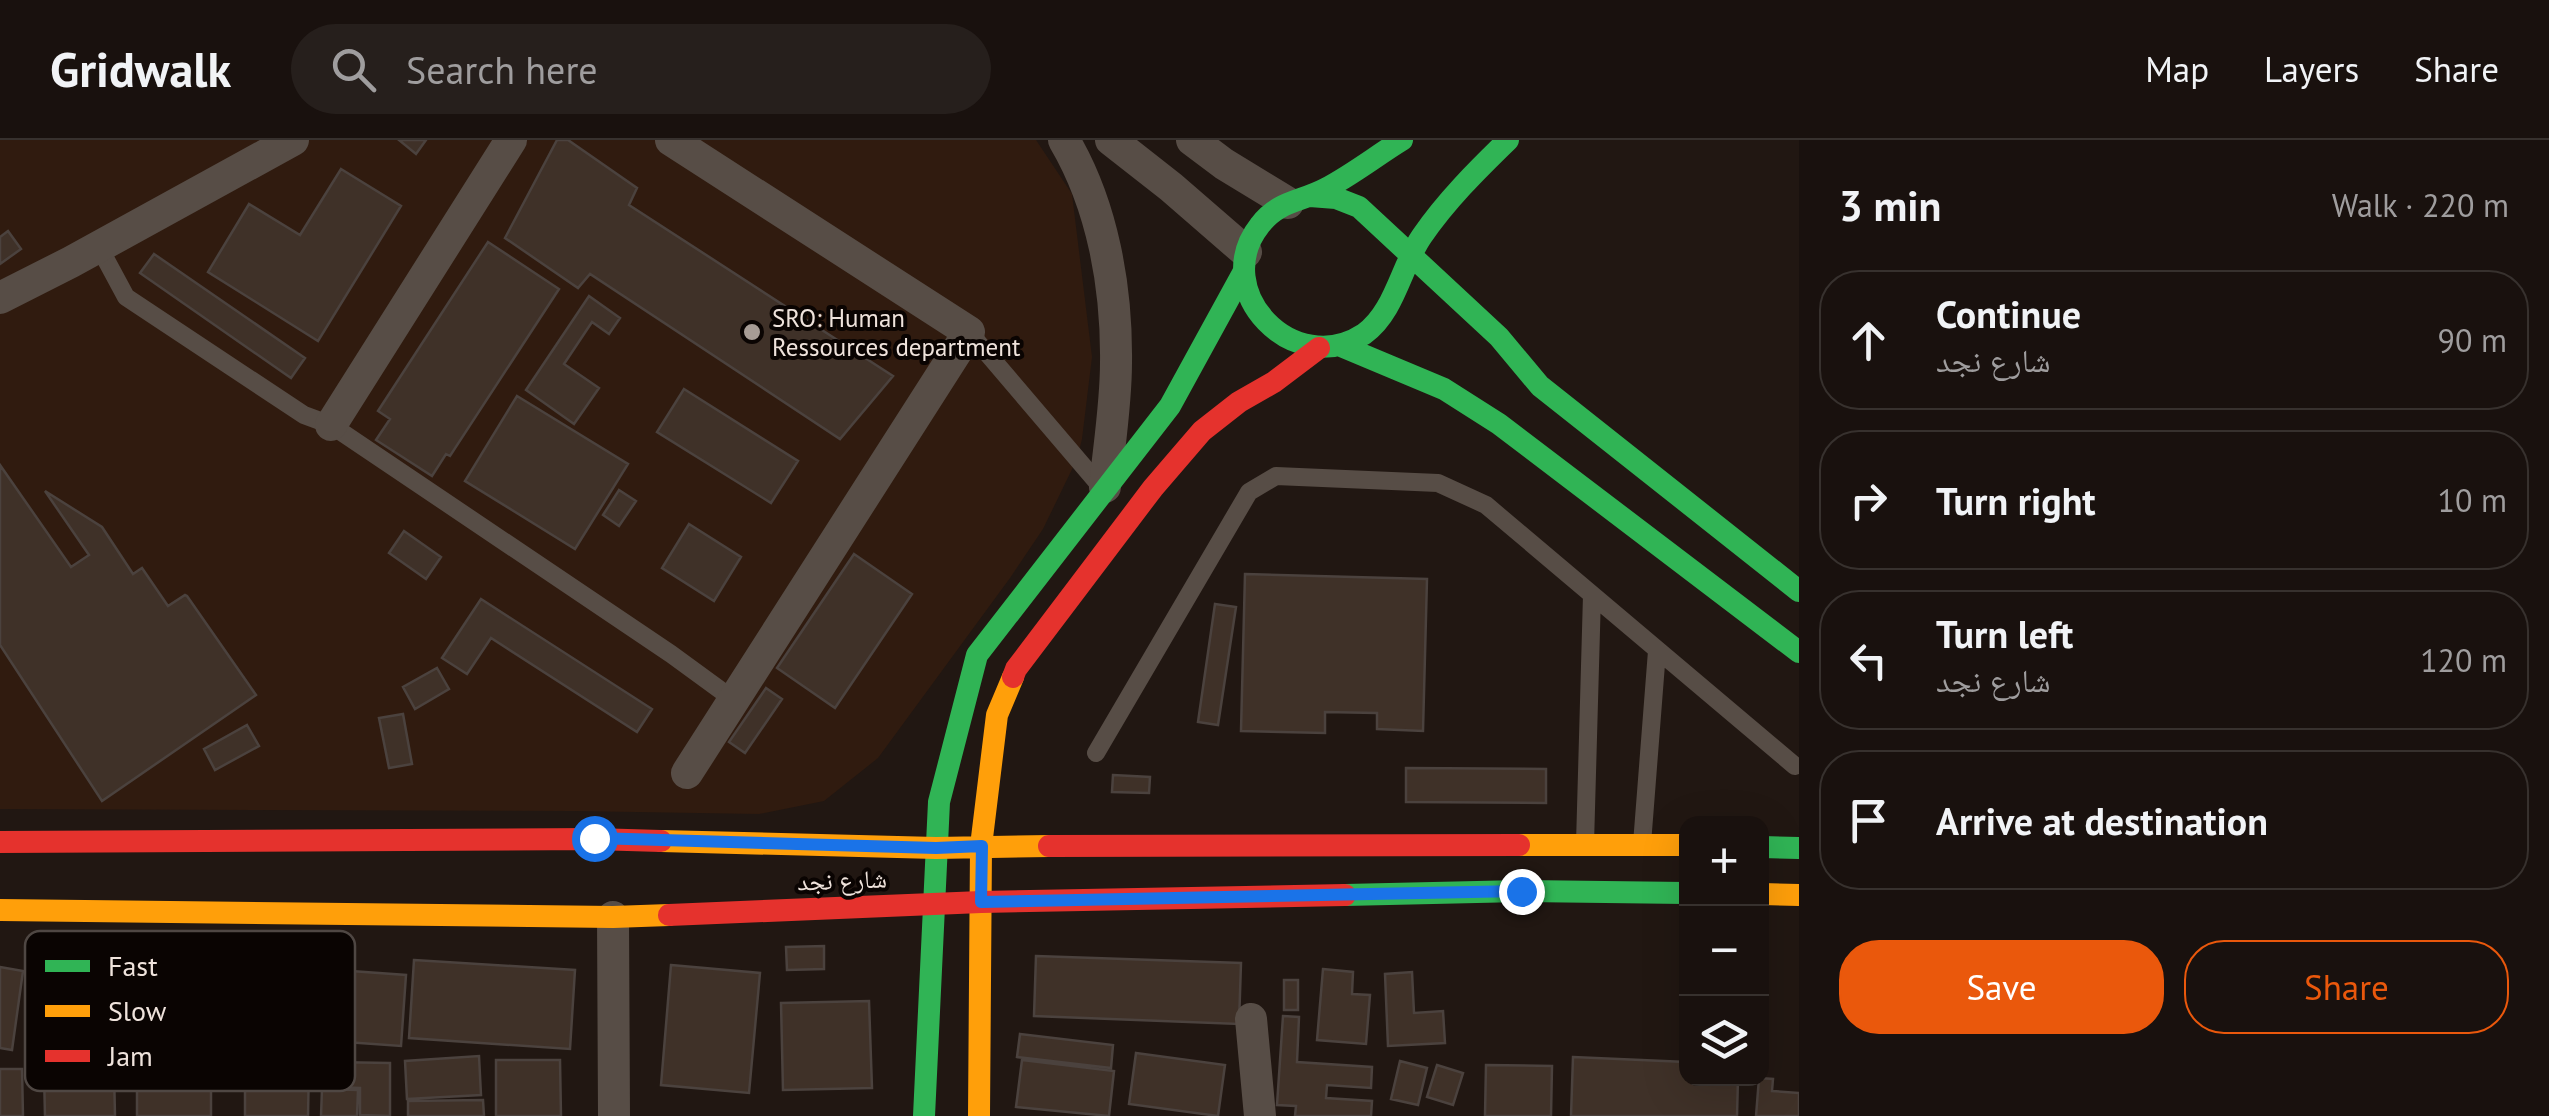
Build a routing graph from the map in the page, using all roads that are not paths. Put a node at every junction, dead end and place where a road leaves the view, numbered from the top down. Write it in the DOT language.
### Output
graph roads {
  1 [pos="293,140"];
  2 [pos="511,140"];
  3 [pos="671,140"];
  4 [pos="1064,140"];
  5 [pos="1111,140"];
  6 [pos="1192,140"];
  7 [pos="1402,140"];
  8 [pos="1508,140"];
  9 [pos="1470,178"];
  10 [pos="1299,200"];
  11 [pos="1378,224"];
  12 [pos="1457,231"];
  13 [pos="98,245"];
  14 [pos="1412,254"];
  15 [pos="1245,262"];
  16 [pos="1469,277"];
  17 [pos="1392,296"];
  18 [pos="0,298"];
  19 [pos="969,332"];
  20 [pos="1499,337"];
  21 [pos="1329,346"];
  22 [pos="332,424"];
  23 [pos="1105,491"];
  24 [pos="1799,591"];
  25 [pos="1592,595"];
  26 [pos="1657,651"];
  27 [pos="1799,652"];
  28 [pos="734,700"];
  29 [pos="1096,753"];
  30 [pos="1796,766"];
  31 [pos="687,773"];
  32 [pos="0,842"];
  33 [pos="1585,844"];
  34 [pos="1642,844"];
  35 [pos="982,846"];
  36 [pos="1679,846"];
  37 [pos="1769,847"];
  38 [pos="936,848"];
  39 [pos="1799,848"];
  40 [pos="1679,893"];
  41 [pos="1769,894"];
  42 [pos="1799,895"];
  43 [pos="981,902"];
  44 [pos="933,904"];
  45 [pos="0,910"];
  46 [pos="614,917"];
  47 [pos="1251,1020"];
  48 [pos="614,1116"];
  49 [pos="924,1116"];
  50 [pos="979,1116"];
  51 [pos="1260,1116"];
  1 -- 13 [label="street"];
  2 -- 22 [label="street"];
  3 -- 19 [label="street"];
  4 -- 23 [label="street"];
  5 -- 15 [label="street"];
  6 -- 10 [label="street"];
  7 -- 10 [label="street"];
  8 -- 9 [label="street"];
  9 -- 12 [label="street"];
  9 -- 14 [label="street"];
  10 -- 11 [label="street"];
  10 -- 15 [label="street"];
  11 -- 14 [label="street"];
  11 -- 17 [label="street"];
  13 -- 18 [label="street"];
  13 -- 22 [label="lane"];
  14 -- 17 [label="street"];
  14 -- 20 [label="street"];
  15 -- 21 [label="street"];
  15 -- 23 [label="street"];
  16 -- 20 [label="street"];
  17 -- 21 [label="street"];
  19 -- 23 [label="lane"];
  19 -- 28 [label="street"];
  20 -- 24 [label="street"];
  21 -- 27 [label="street"];
  21 -- 35 [label="street"];
  22 -- 28 [label="lane"];
  23 -- 38 [label="street"];
  25 -- 26 [label="lane"];
  25 -- 29 [label="lane"];
  25 -- 33 [label="lane"];
  26 -- 30 [label="lane"];
  26 -- 34 [label="lane"];
  28 -- 31 [label="street"];
  32 -- 38 [label="street, شارع نجد"];
  33 -- 34 [label="street, شارع نجد"];
  33 -- 35 [label="street, شارع نجد"];
  34 -- 36 [label="street, شارع نجد"];
  35 -- 38 [label="street, شارع نجد"];
  35 -- 43 [label="street"];
  37 -- 39 [label="street"];
  38 -- 44 [label="street"];
  40 -- 43 [label="street, شارع نجد"];
  41 -- 42 [label="street"];
  43 -- 44 [label="street, شارع نجد"];
  43 -- 50 [label="street"];
  44 -- 46 [label="street, شارع نجد"];
  44 -- 49 [label="street"];
  45 -- 46 [label="street, شارع نجد"];
  46 -- 48 [label="street"];
  47 -- 51 [label="street"];
}
